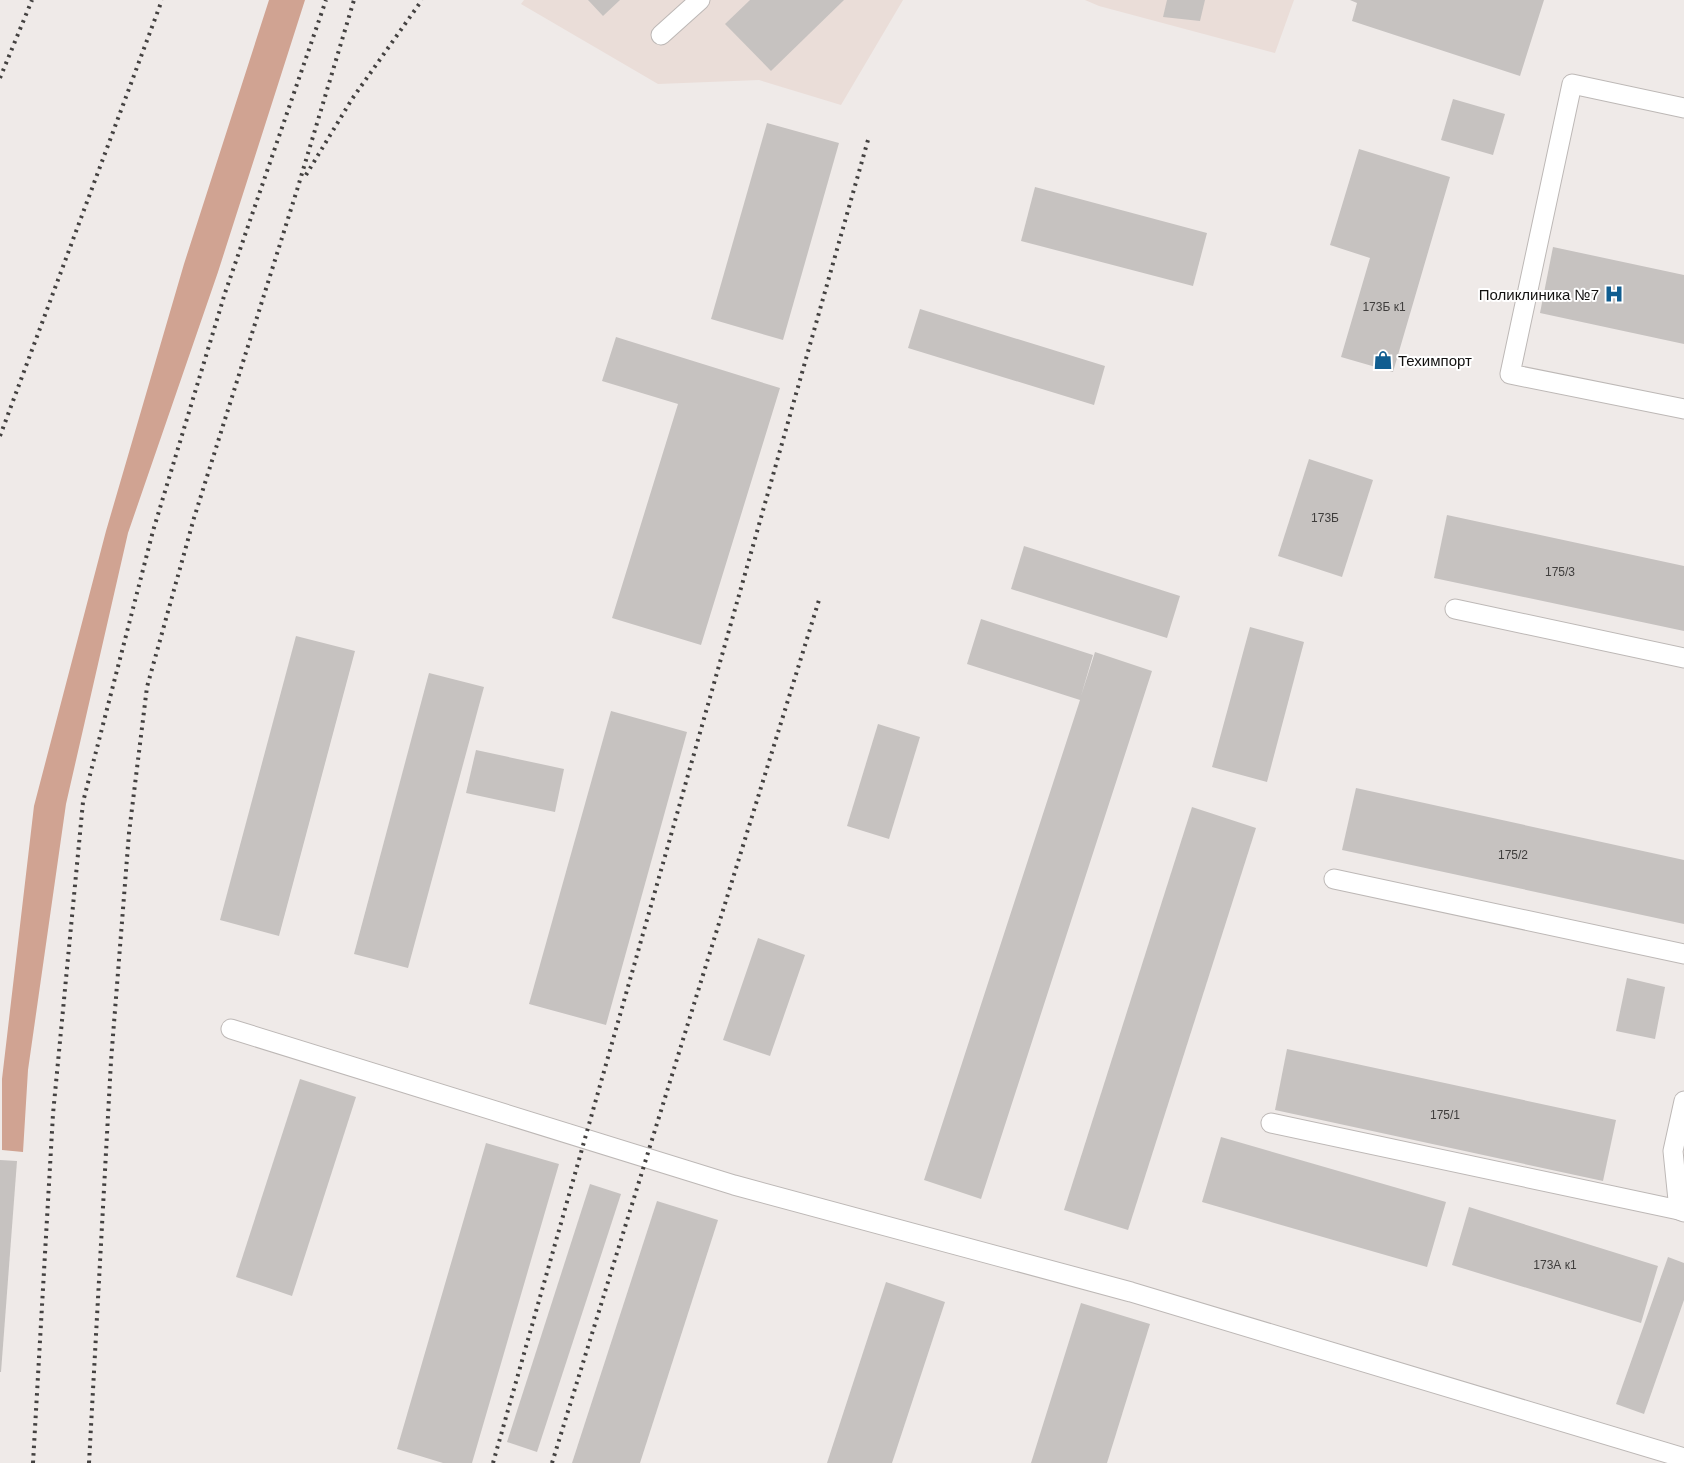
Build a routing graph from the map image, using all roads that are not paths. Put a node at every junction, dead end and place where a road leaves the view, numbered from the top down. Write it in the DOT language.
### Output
graph roads {
  1 [pos="700,0"];
  2 [pos="661,35"];
  3 [pos="1684,108"];
  4 [pos="1684,409"];
  5 [pos="1456,609"];
  6 [pos="1684,658"];
  7 [pos="1334,879"];
  8 [pos="1684,954"];
  9 [pos="231,1029"];
  10 [pos="1684,1100"];
  11 [pos="1271,1123"];
  12 [pos="1682,1211"];
  13 [pos="1684,1458"];
  1 -- 2 [label="lane"];
  3 -- 4 [label="lane"];
  5 -- 6 [label="lane"];
  7 -- 8 [label="lane"];
  9 -- 13 [label="lane"];
  10 -- 12 [label="lane"];
  11 -- 12 [label="lane"];
}
